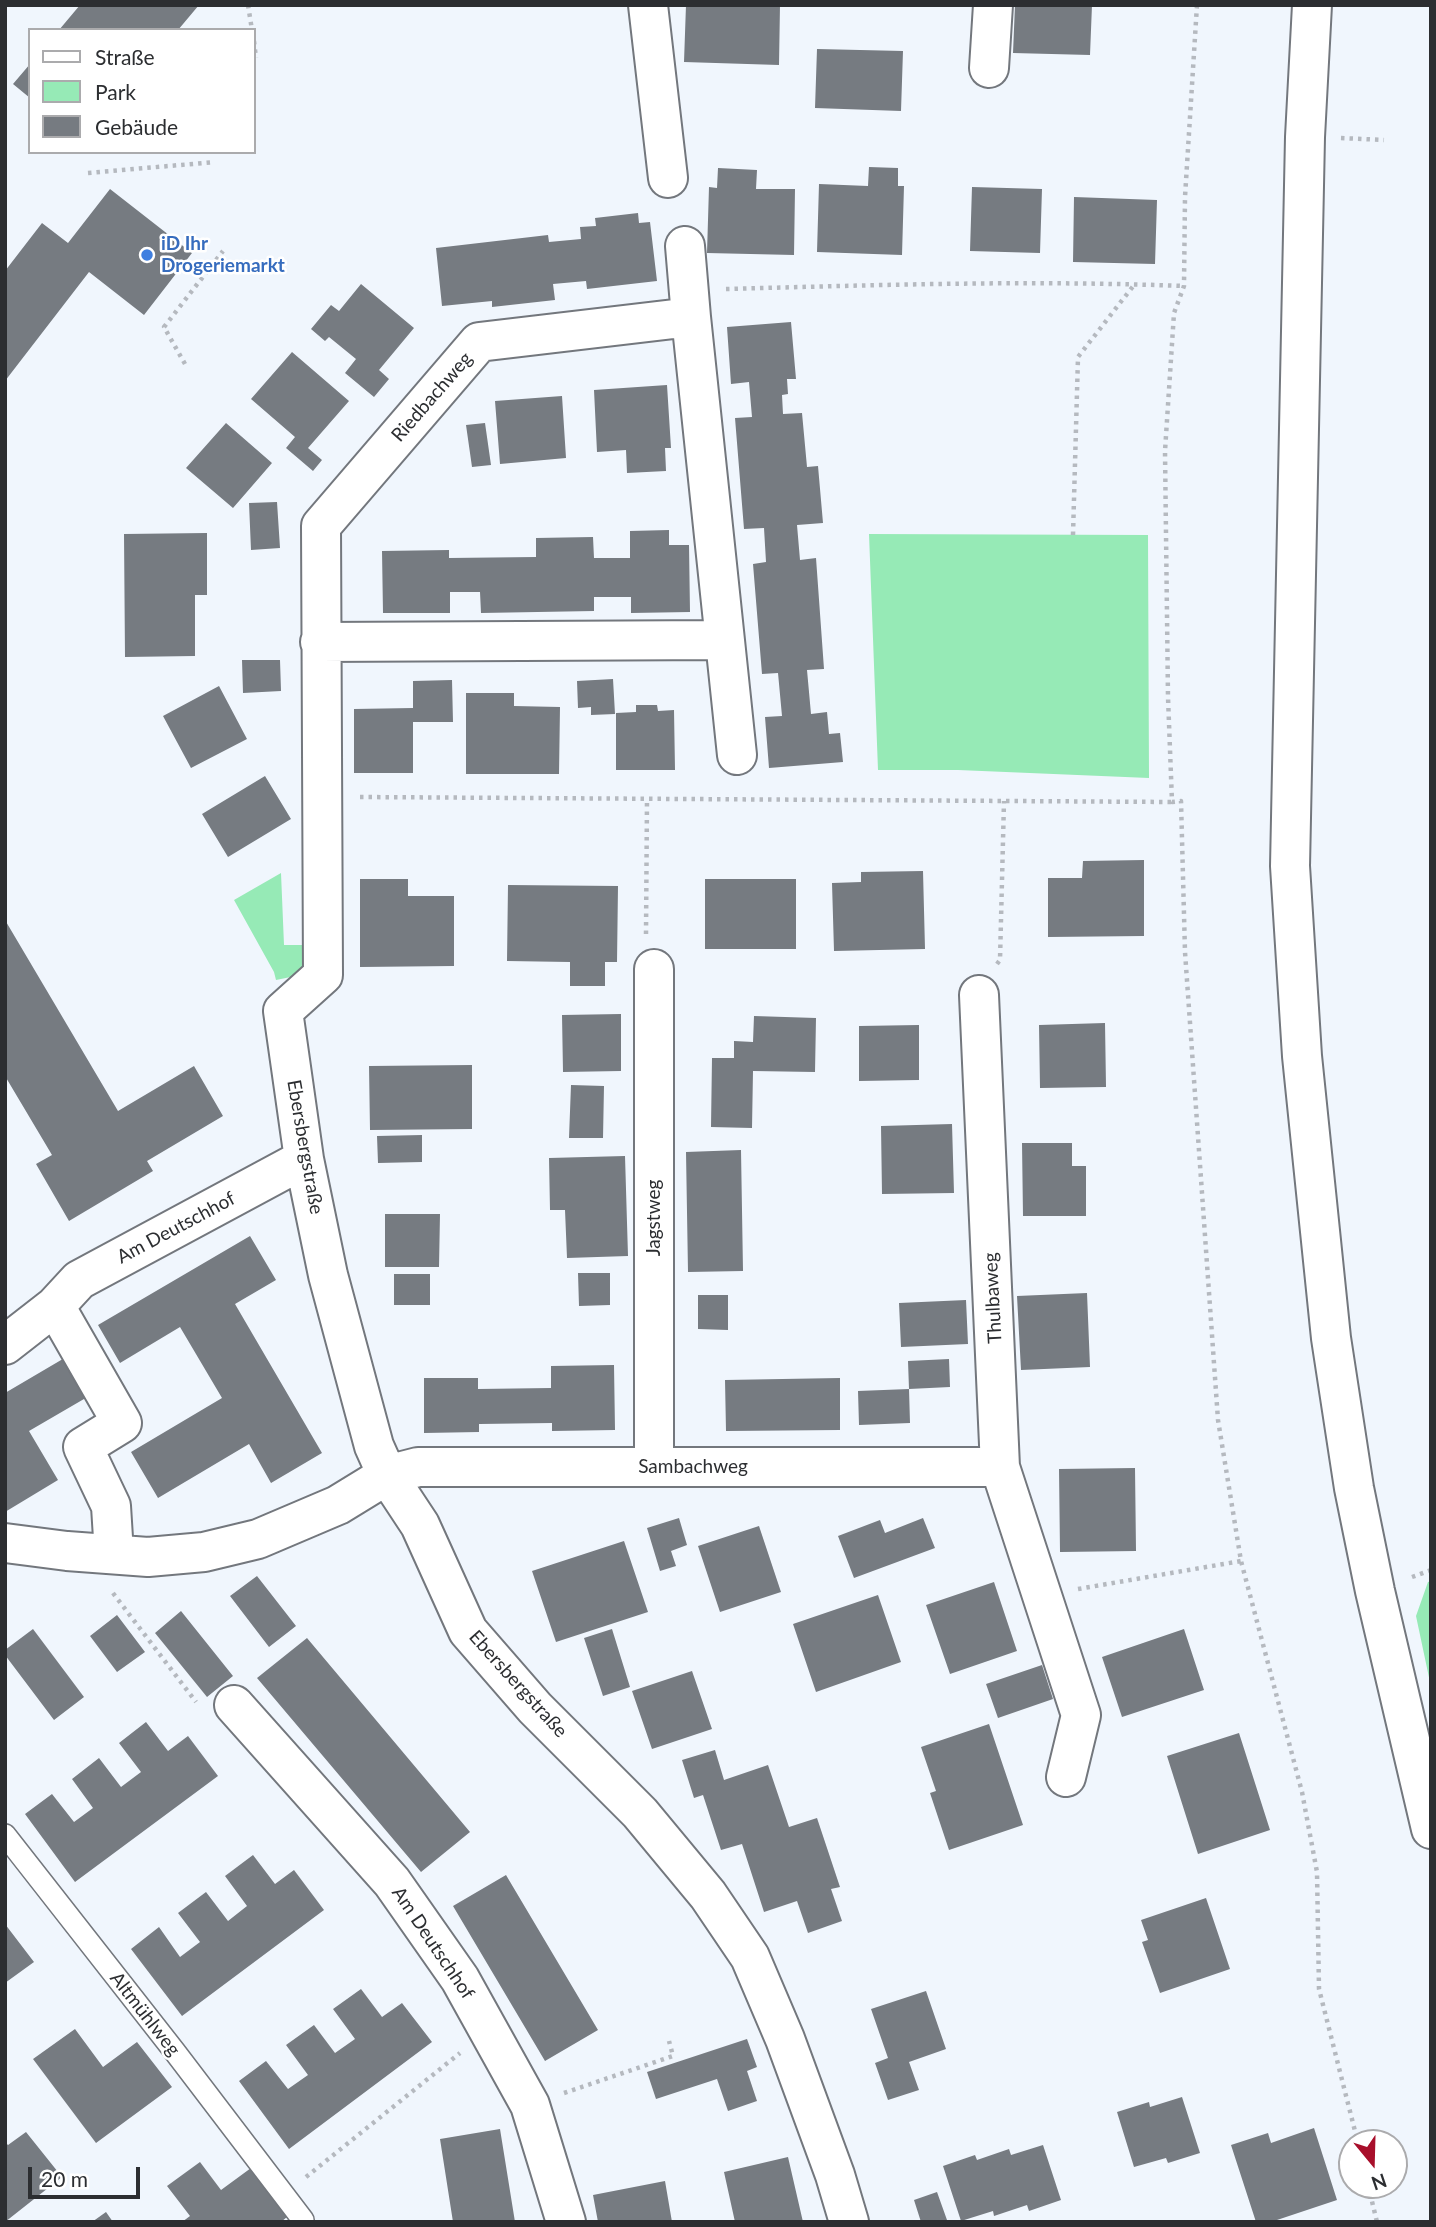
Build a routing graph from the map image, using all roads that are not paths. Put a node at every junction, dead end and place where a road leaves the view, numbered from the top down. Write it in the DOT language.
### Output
graph roads {
  1 [pos="648,5"];
  2 [pos="993,5"];
  3 [pos="1312,5"];
  4 [pos="989,68"];
  5 [pos="668,178"];
  6 [pos="685,246"];
  7 [pos="691,304"];
  8 [pos="723,640"];
  9 [pos="320,642"];
  10 [pos="737,755"];
  11 [pos="654,969"];
  12 [pos="979,995"];
  13 [pos="283,1011"];
  14 [pos="304,1158"];
  15 [pos="55,1306"];
  16 [pos="5,1345"];
  17 [pos="654,1467"];
  18 [pos="1000,1467"];
  19 [pos="387,1475"];
  20 [pos="5,1543"];
  21 [pos="114,1554"];
  22 [pos="234,1705"];
  23 [pos="1066,1777"];
  24 [pos="1431,1829"];
  25 [pos="5,1835"];
  26 [pos="303,2220"];
  27 [pos="566,2222"];
  28 [pos="849,2222"];
  1 -- 5 [label="street"];
  2 -- 4 [label="street"];
  3 -- 24 [label="street"];
  6 -- 7 [label="street"];
  7 -- 8 [label="street"];
  7 -- 9 [label="street, Riedbachweg"];
  8 -- 9 [label="street"];
  8 -- 10 [label="street"];
  9 -- 13 [label="street, Riedbachweg"];
  11 -- 17 [label="street, Jagstweg"];
  12 -- 18 [label="street, Thulbaweg"];
  13 -- 14 [label="street, Ebersbergstraße"];
  14 -- 15 [label="street, Am Deutschhof"];
  14 -- 19 [label="street, Ebersbergstraße"];
  15 -- 16 [label="street, Am Deutschhof"];
  15 -- 21 [label="street"];
  17 -- 18 [label="street, Sambachweg"];
  17 -- 19 [label="street, Sambachweg"];
  18 -- 23 [label="street, Thulbaweg"];
  19 -- 21 [label="street, Sambachweg"];
  19 -- 28 [label="street, Ebersbergstraße"];
  20 -- 21 [label="street, Sambachweg"];
  22 -- 27 [label="street, Am Deutschhof"];
  25 -- 26 [label="lane, Altmühlweg"];
}
